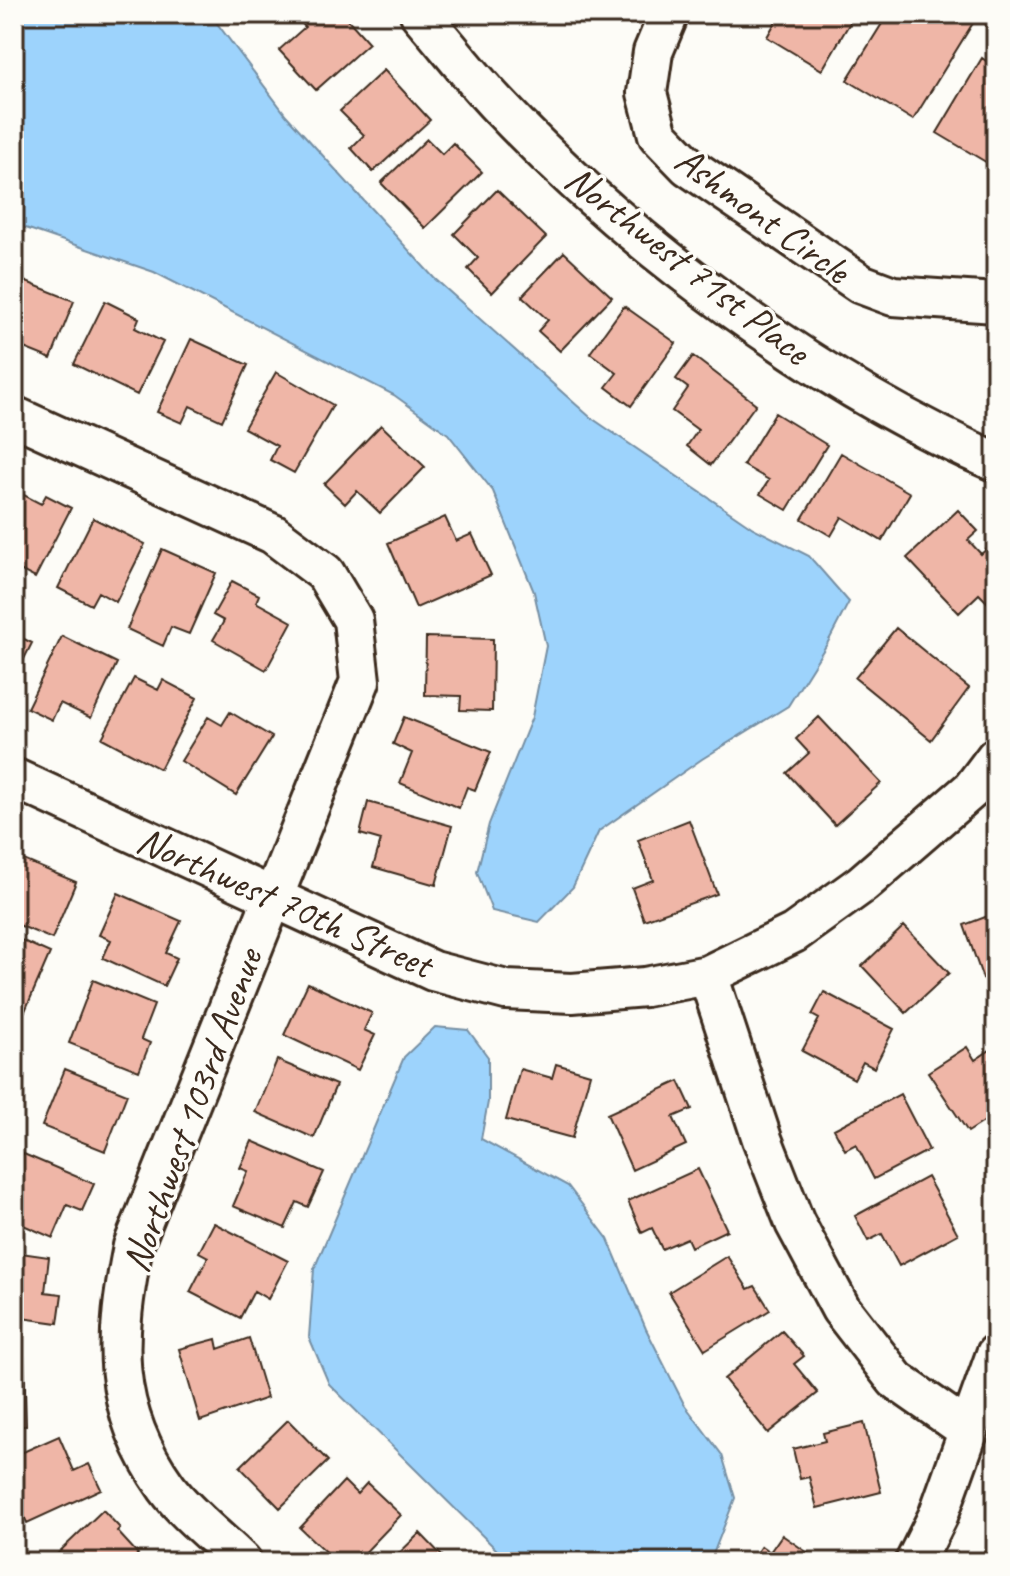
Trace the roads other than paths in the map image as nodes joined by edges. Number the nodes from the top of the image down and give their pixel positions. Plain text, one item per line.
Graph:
1 (420, 14) edge
2 (669, 14) edge
3 (996, 303) edge
4 (14, 416) edge
5 (996, 462) edge
6 (996, 757) edge
7 (14, 778) edge
8 (984, 798) edge
9 (270, 896) junction
10 (708, 975) junction
11 (996, 1354) edge
12 (969, 1431) junction
13 (242, 1562) edge
14 (915, 1562) edge

1 - 5 street, Northwest 71st Place
2 - 3 street, Ashmont Circle
4 - 9 street, Northwest 103rd Avenue
6 - 8 street, Northwest 70th Street
7 - 9 street, Northwest 70th Street
8 - 10 street, Northwest 70th Street
9 - 10 street, Northwest 70th Street
9 - 13 street, Northwest 103rd Avenue
10 - 12 street
11 - 12 street
12 - 14 street

